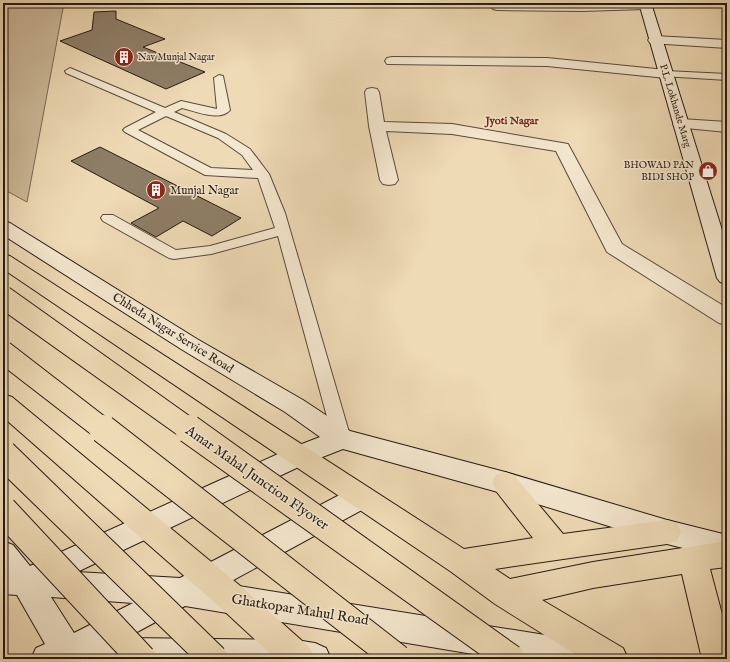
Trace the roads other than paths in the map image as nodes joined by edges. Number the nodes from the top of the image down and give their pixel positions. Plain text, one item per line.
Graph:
1 (645, 4) edge
2 (497, 6) dead end
3 (656, 40) junction
4 (727, 44) edge
5 (392, 61) dead end
6 (70, 72) dead end
7 (666, 74) junction
8 (727, 77) edge
9 (218, 78) dead end
10 (372, 92) dead end
11 (164, 112) junction
12 (681, 124) junction
13 (377, 126) junction
14 (727, 127) edge
15 (263, 174) junction
16 (389, 180) dead end
17 (108, 218) dead end
18 (3, 227) edge
19 (283, 230) junction
20 (724, 259) edge
21 (3, 260) edge
22 (727, 278) edge
23 (3, 297) edge
24 (727, 318) edge
25 (3, 352) edge
26 (3, 403) edge
27 (342, 439) junction
28 (3, 454) edge
29 (298, 456) junction
30 (505, 483) junction
31 (362, 497) junction
32 (3, 510) edge
33 (148, 526) junction
34 (667, 532) junction
35 (557, 547) junction
36 (727, 547) edge
37 (3, 554) edge
38 (727, 554) edge
39 (693, 560) junction
40 (460, 562) junction
41 (209, 578) junction
42 (14, 581) edge
43 (183, 592) junction
44 (506, 594) junction
45 (233, 599) junction
46 (62, 657) edge
47 (303, 658) edge
48 (142, 659) edge
49 (214, 659) edge
50 (398, 659) edge
51 (511, 659) edge
52 (595, 659) edge
53 (612, 659) edge
54 (718, 659) edge

1 - 2 street
1 - 3 street, P.L. Lokhande Marg
3 - 4 street
3 - 7 street, P.L. Lokhande Marg
5 - 7 street
6 - 11 lane
7 - 8 lane
7 - 12 street, P.L. Lokhande Marg
9 - 11 lane
10 - 13 street
11 - 15 lane
11 - 15 lane
12 - 14 street
12 - 20 street, P.L. Lokhande Marg
13 - 16 street
13 - 24 street
15 - 19 lane
17 - 19 lane
18 - 27 street, Chheda Nagar Service Road
19 - 27 lane
20 - 22 street, P.L. Lokhande Marg
21 - 29 highway
23 - 51 highway, Amar Mahal Junction Flyover, bridge
25 - 50 highway, bridge
26 - 33 highway
27 - 29 street
27 - 30 street, Chheda Nagar Service Road
28 - 49 highway, bridge
29 - 31 highway
29 - 33 street
30 - 34 street, Chheda Nagar Service Road
30 - 35 highway
31 - 40 highway
31 - 41 street
32 - 48 highway, bridge
33 - 41 highway
33 - 42 street
34 - 35 highway
34 - 36 street, Chheda Nagar Service Road
35 - 40 highway
37 - 42 street
38 - 39 highway
39 - 44 highway
39 - 54 highway
40 - 44 highway
41 - 43 street
41 - 45 highway
42 - 43 street, Ghatkopar Mahul Road
42 - 46 street
43 - 45 street, Ghatkopar Mahul Road
43 - 46 street
44 - 53 highway
45 - 47 highway
45 - 52 street, Ghatkopar Mahul Road
46 - 47 street

